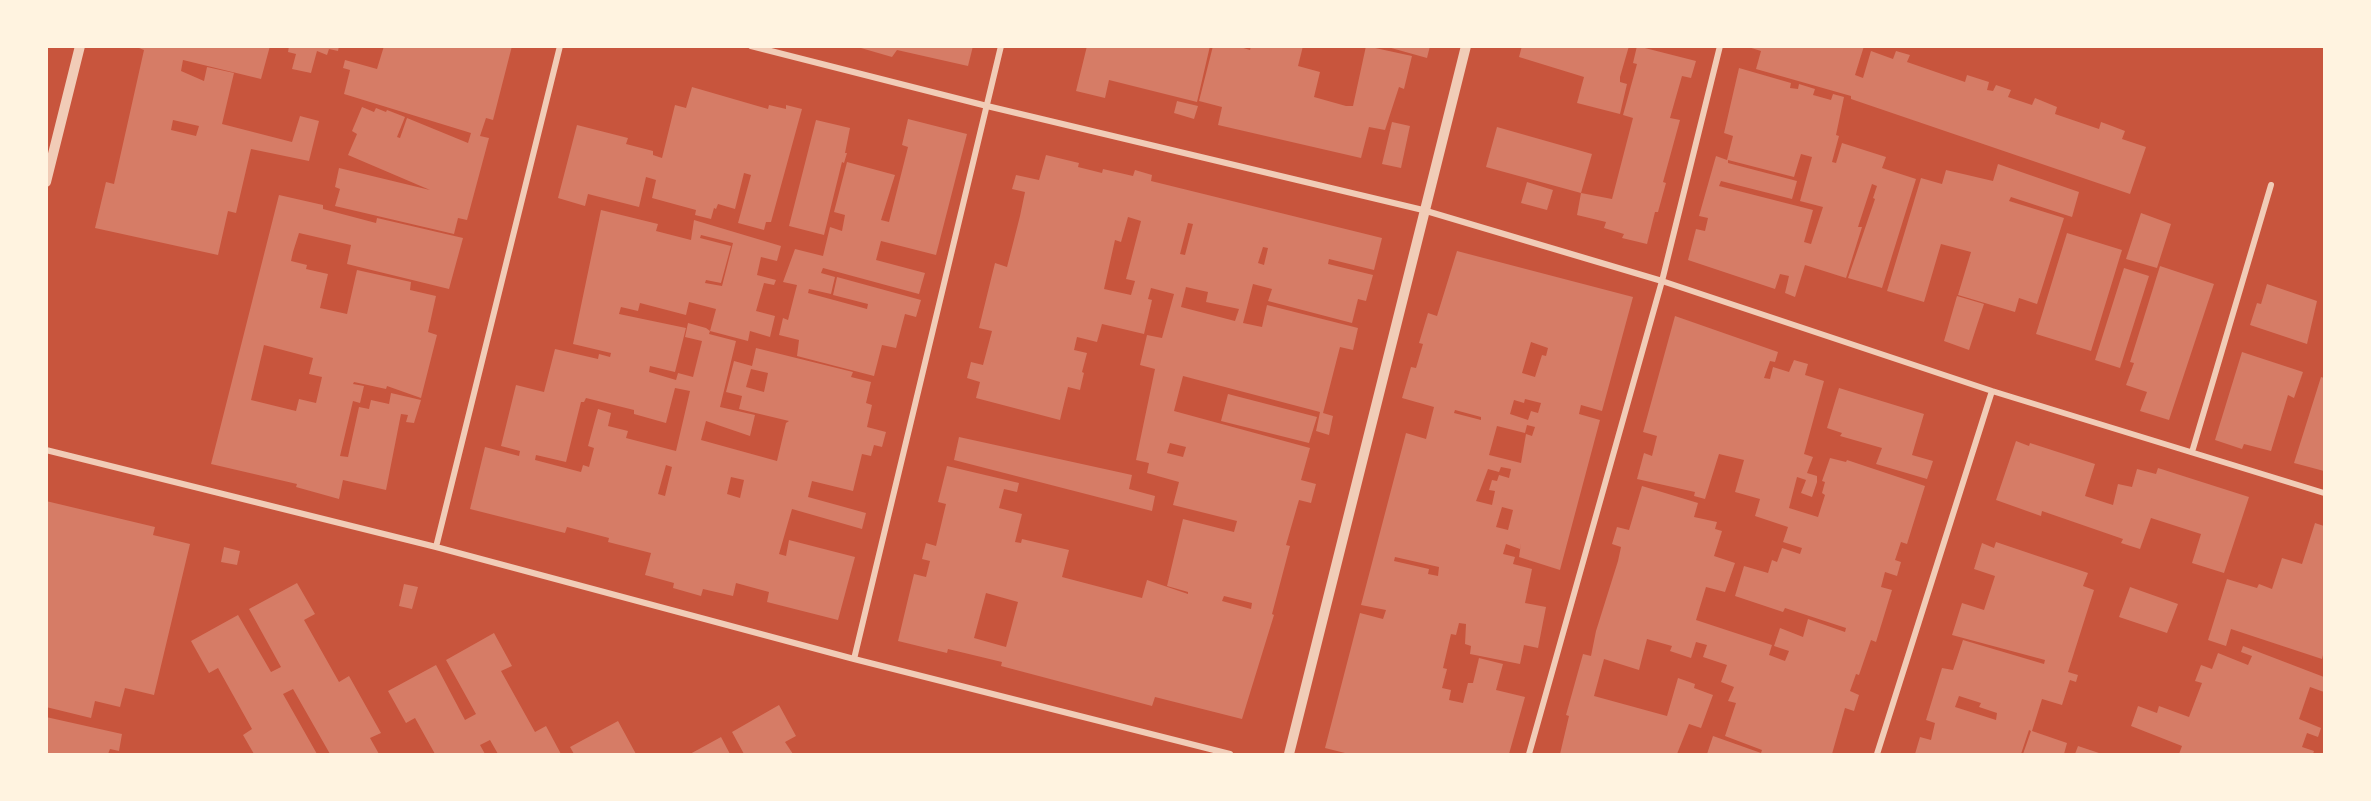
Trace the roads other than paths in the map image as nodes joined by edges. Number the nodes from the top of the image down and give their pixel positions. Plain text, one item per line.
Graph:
1 (80, 46) edge
2 (560, 46) edge
3 (751, 46) edge
4 (1001, 46) edge
5 (1466, 46) edge
6 (1720, 46) edge
7 (987, 106) junction
8 (46, 182) edge
9 (2271, 185) dead end
10 (1424, 210) junction
11 (1662, 281) junction
12 (1992, 391) junction
13 (46, 450) edge
14 (2192, 452) junction
15 (2325, 493) edge
16 (436, 547) junction
17 (854, 659) junction
18 (1230, 754) edge
19 (1289, 754) edge
20 (1529, 754) edge
21 (1877, 754) edge

1 - 8 street
2 - 16 street
3 - 7 street
4 - 7 street
5 - 10 street
6 - 11 street
7 - 10 street
7 - 17 street
9 - 14 street
10 - 11 street
10 - 19 street
11 - 12 street
11 - 20 street
12 - 14 street
12 - 21 street
13 - 16 street
14 - 15 street
16 - 17 street
17 - 18 street

